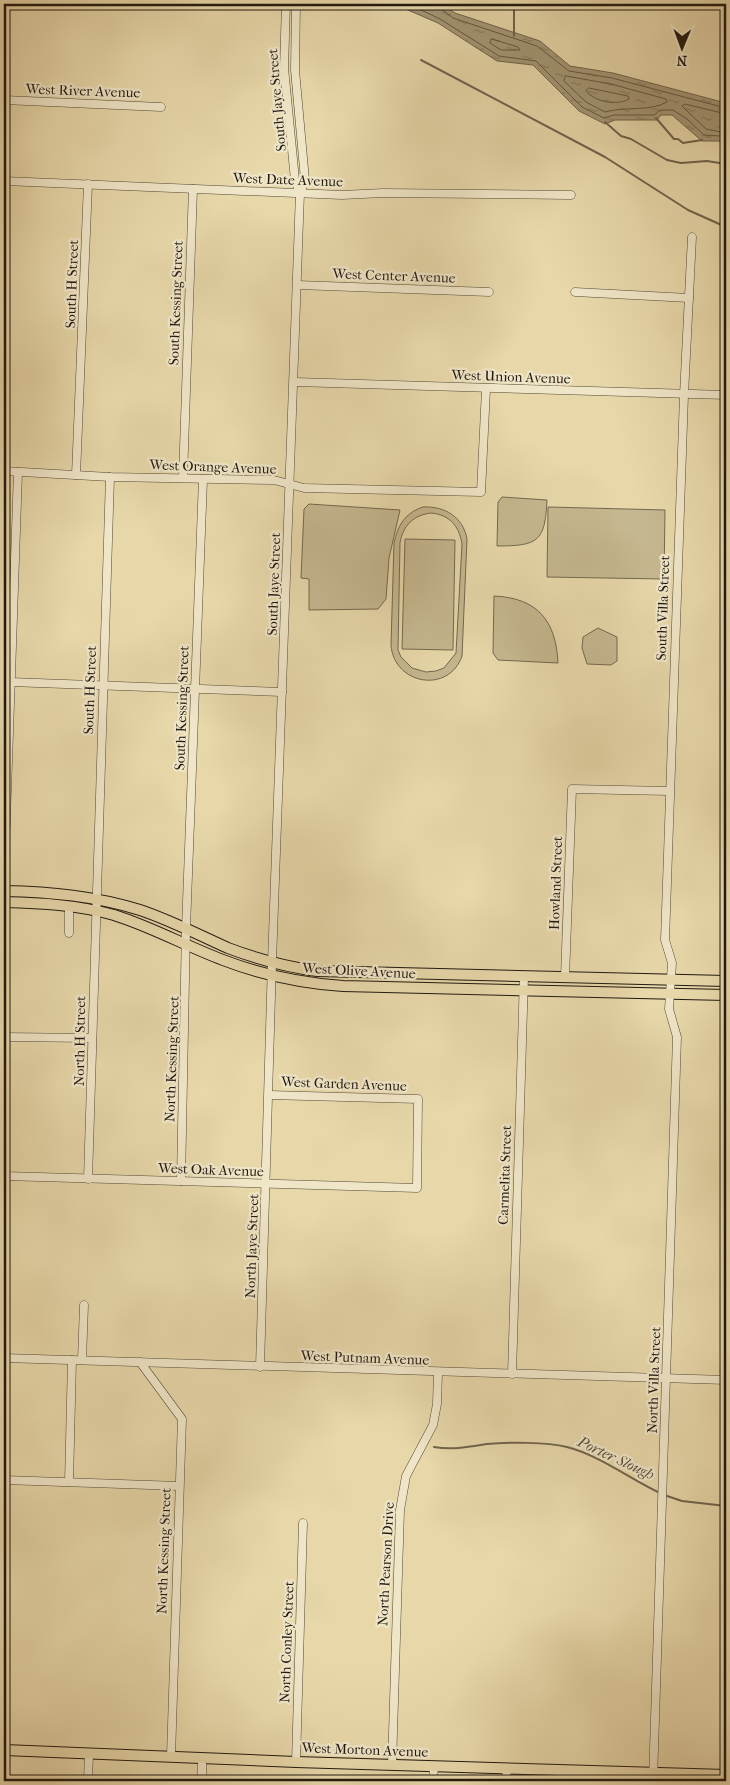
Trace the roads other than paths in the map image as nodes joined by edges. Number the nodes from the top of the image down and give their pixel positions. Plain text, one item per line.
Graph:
1 (286, 5) edge
2 (296, 7) edge
3 (4, 100) edge
4 (161, 106) dead end
5 (4, 181) edge
6 (88, 184) junction
7 (193, 189) junction
8 (300, 193) junction
9 (572, 195) dead end
10 (692, 237) dead end
11 (298, 285) junction
12 (489, 292) dead end
13 (575, 292) dead end
14 (689, 298) junction
15 (295, 382) junction
16 (486, 388) junction
17 (684, 394) junction
18 (726, 395) edge
19 (4, 471) edge
20 (18, 472) junction
21 (76, 475) junction
22 (110, 477) junction
23 (182, 477) junction
24 (203, 479) junction
25 (290, 485) junction
26 (4, 612) edge
27 (13, 612) junction
28 (10, 682) junction
29 (102, 686) junction
30 (195, 688) junction
31 (282, 692) junction
32 (669, 791) junction
33 (4, 877) edge
34 (4, 891) edge
35 (4, 902) edge
36 (96, 905) junction
37 (69, 906) junction
38 (68, 933) dead end
39 (187, 937) junction
40 (272, 962) junction
41 (407, 974) junction
42 (272, 976) junction
43 (524, 976) junction
44 (565, 977) junction
45 (671, 980) junction
46 (726, 981) edge
47 (338, 986) junction
48 (524, 990) junction
49 (670, 993) junction
50 (726, 995) edge
51 (4, 1036) edge
52 (92, 1038) junction
53 (269, 1095) junction
54 (4, 1176) edge
55 (88, 1179) junction
56 (181, 1181) junction
57 (267, 1184) junction
58 (417, 1188) joint
59 (84, 1305) dead end
60 (4, 1358) edge
61 (72, 1360) junction
62 (82, 1360) junction
63 (144, 1362) junction
64 (260, 1367) junction
65 (438, 1373) junction
66 (512, 1374) junction
67 (666, 1379) junction
68 (726, 1380) edge
69 (4, 1480) edge
70 (69, 1482) junction
71 (179, 1486) junction
72 (303, 1523) dead end
73 (4, 1750) edge
74 (89, 1753) junction
75 (171, 1756) junction
76 (202, 1758) junction
77 (296, 1762) junction
78 (392, 1765) junction
79 (434, 1766) junction
80 (507, 1768) junction
81 (726, 1775) edge
82 (653, 1777) edge
83 (88, 1781) edge
84 (202, 1781) edge
85 (433, 1781) edge
86 (506, 1781) edge

1 - 8 street, South Jaye Street
2 - 8 street, South Jaye Street
3 - 4 street, West River Avenue
5 - 6 street, West Date Avenue
6 - 7 street, West Date Avenue
6 - 21 street, South H Street
7 - 8 street, West Date Avenue
7 - 23 street, South Kessing Street
8 - 9 street, West Date Avenue
8 - 11 street, South Jaye Street
10 - 14 street, South Villa Street
11 - 12 street, West Center Avenue
11 - 15 street, South Jaye Street
13 - 14 street
14 - 17 street, South Villa Street
15 - 16 street, West Union Avenue
15 - 25 street, South Jaye Street
16 - 17 street, West Union Avenue
16 - 25 street, West Orange Avenue
17 - 18 street, West Union Avenue
17 - 32 street, South Villa Street
19 - 20 street, West Orange Avenue
20 - 21 street, West Orange Avenue
20 - 27 street
21 - 22 street, West Orange Avenue
22 - 23 street, West Orange Avenue
22 - 29 street, South H Street
23 - 24 street, West Orange Avenue
24 - 25 street, West Orange Avenue
24 - 30 street, South Kessing Street
25 - 31 street, South Jaye Street
26 - 27 street
27 - 28 street
28 - 29 street
28 - 33 street
29 - 30 street
29 - 36 street, South H Street
30 - 31 street
30 - 39 street, South Kessing Street
31 - 40 street, South Jaye Street
32 - 44 street, Howland Street
32 - 45 street, South Villa Street
34 - 36 main road, West Olive Avenue
35 - 37 main road, West Olive Avenue
36 - 37 main road, West Olive Avenue
36 - 39 main road, West Olive Avenue
36 - 39 main road, West Olive Avenue
36 - 52 street, North H Street
37 - 38 street
39 - 40 main road, West Olive Avenue
39 - 42 main road, West Olive Avenue
39 - 56 street, North Kessing Street
40 - 41 main road, West Olive Avenue
40 - 42 street, South Jaye Street
41 - 43 main road, West Olive Avenue
41 - 47 main road
42 - 47 main road, West Olive Avenue
42 - 53 street, North Jaye Street
43 - 44 main road, West Olive Avenue
43 - 48 street, Carmelita Street
44 - 45 main road, West Olive Avenue
45 - 46 main road, West Olive Avenue
45 - 49 street, North Villa Street
47 - 48 main road, West Olive Avenue
48 - 49 main road, West Olive Avenue
48 - 66 street, Carmelita Street
49 - 50 main road, West Olive Avenue
49 - 67 street, North Villa Street
51 - 52 street
52 - 55 street, North H Street
53 - 57 street, North Jaye Street
53 - 58 street, West Garden Avenue
54 - 55 street, West Oak Avenue
55 - 56 street, West Oak Avenue
56 - 57 street, West Oak Avenue
57 - 58 street, West Oak Avenue
57 - 64 street, North Jaye Street
59 - 62 street
60 - 61 street, West Putnam Avenue
61 - 62 street, West Putnam Avenue
61 - 70 street
62 - 63 street, West Putnam Avenue
63 - 64 street, West Putnam Avenue
63 - 71 street, North Kessing Street
64 - 65 street, West Putnam Avenue
65 - 66 street, West Putnam Avenue
65 - 78 street, North Pearson Drive
66 - 67 street, West Putnam Avenue
67 - 68 street, West Putnam Avenue
67 - 82 street, North Villa Street
69 - 70 street
70 - 71 street
71 - 75 street, North Kessing Street
72 - 77 street, North Conley Street
73 - 74 main road, West Morton Avenue
74 - 75 main road, West Morton Avenue
74 - 83 street
75 - 76 main road, West Morton Avenue
76 - 77 main road, West Morton Avenue
76 - 84 street
77 - 78 main road, West Morton Avenue
78 - 79 main road, West Morton Avenue
79 - 80 main road, West Morton Avenue
79 - 85 street
80 - 82 main road, West Morton Avenue
80 - 86 street
81 - 82 main road, West Morton Avenue

